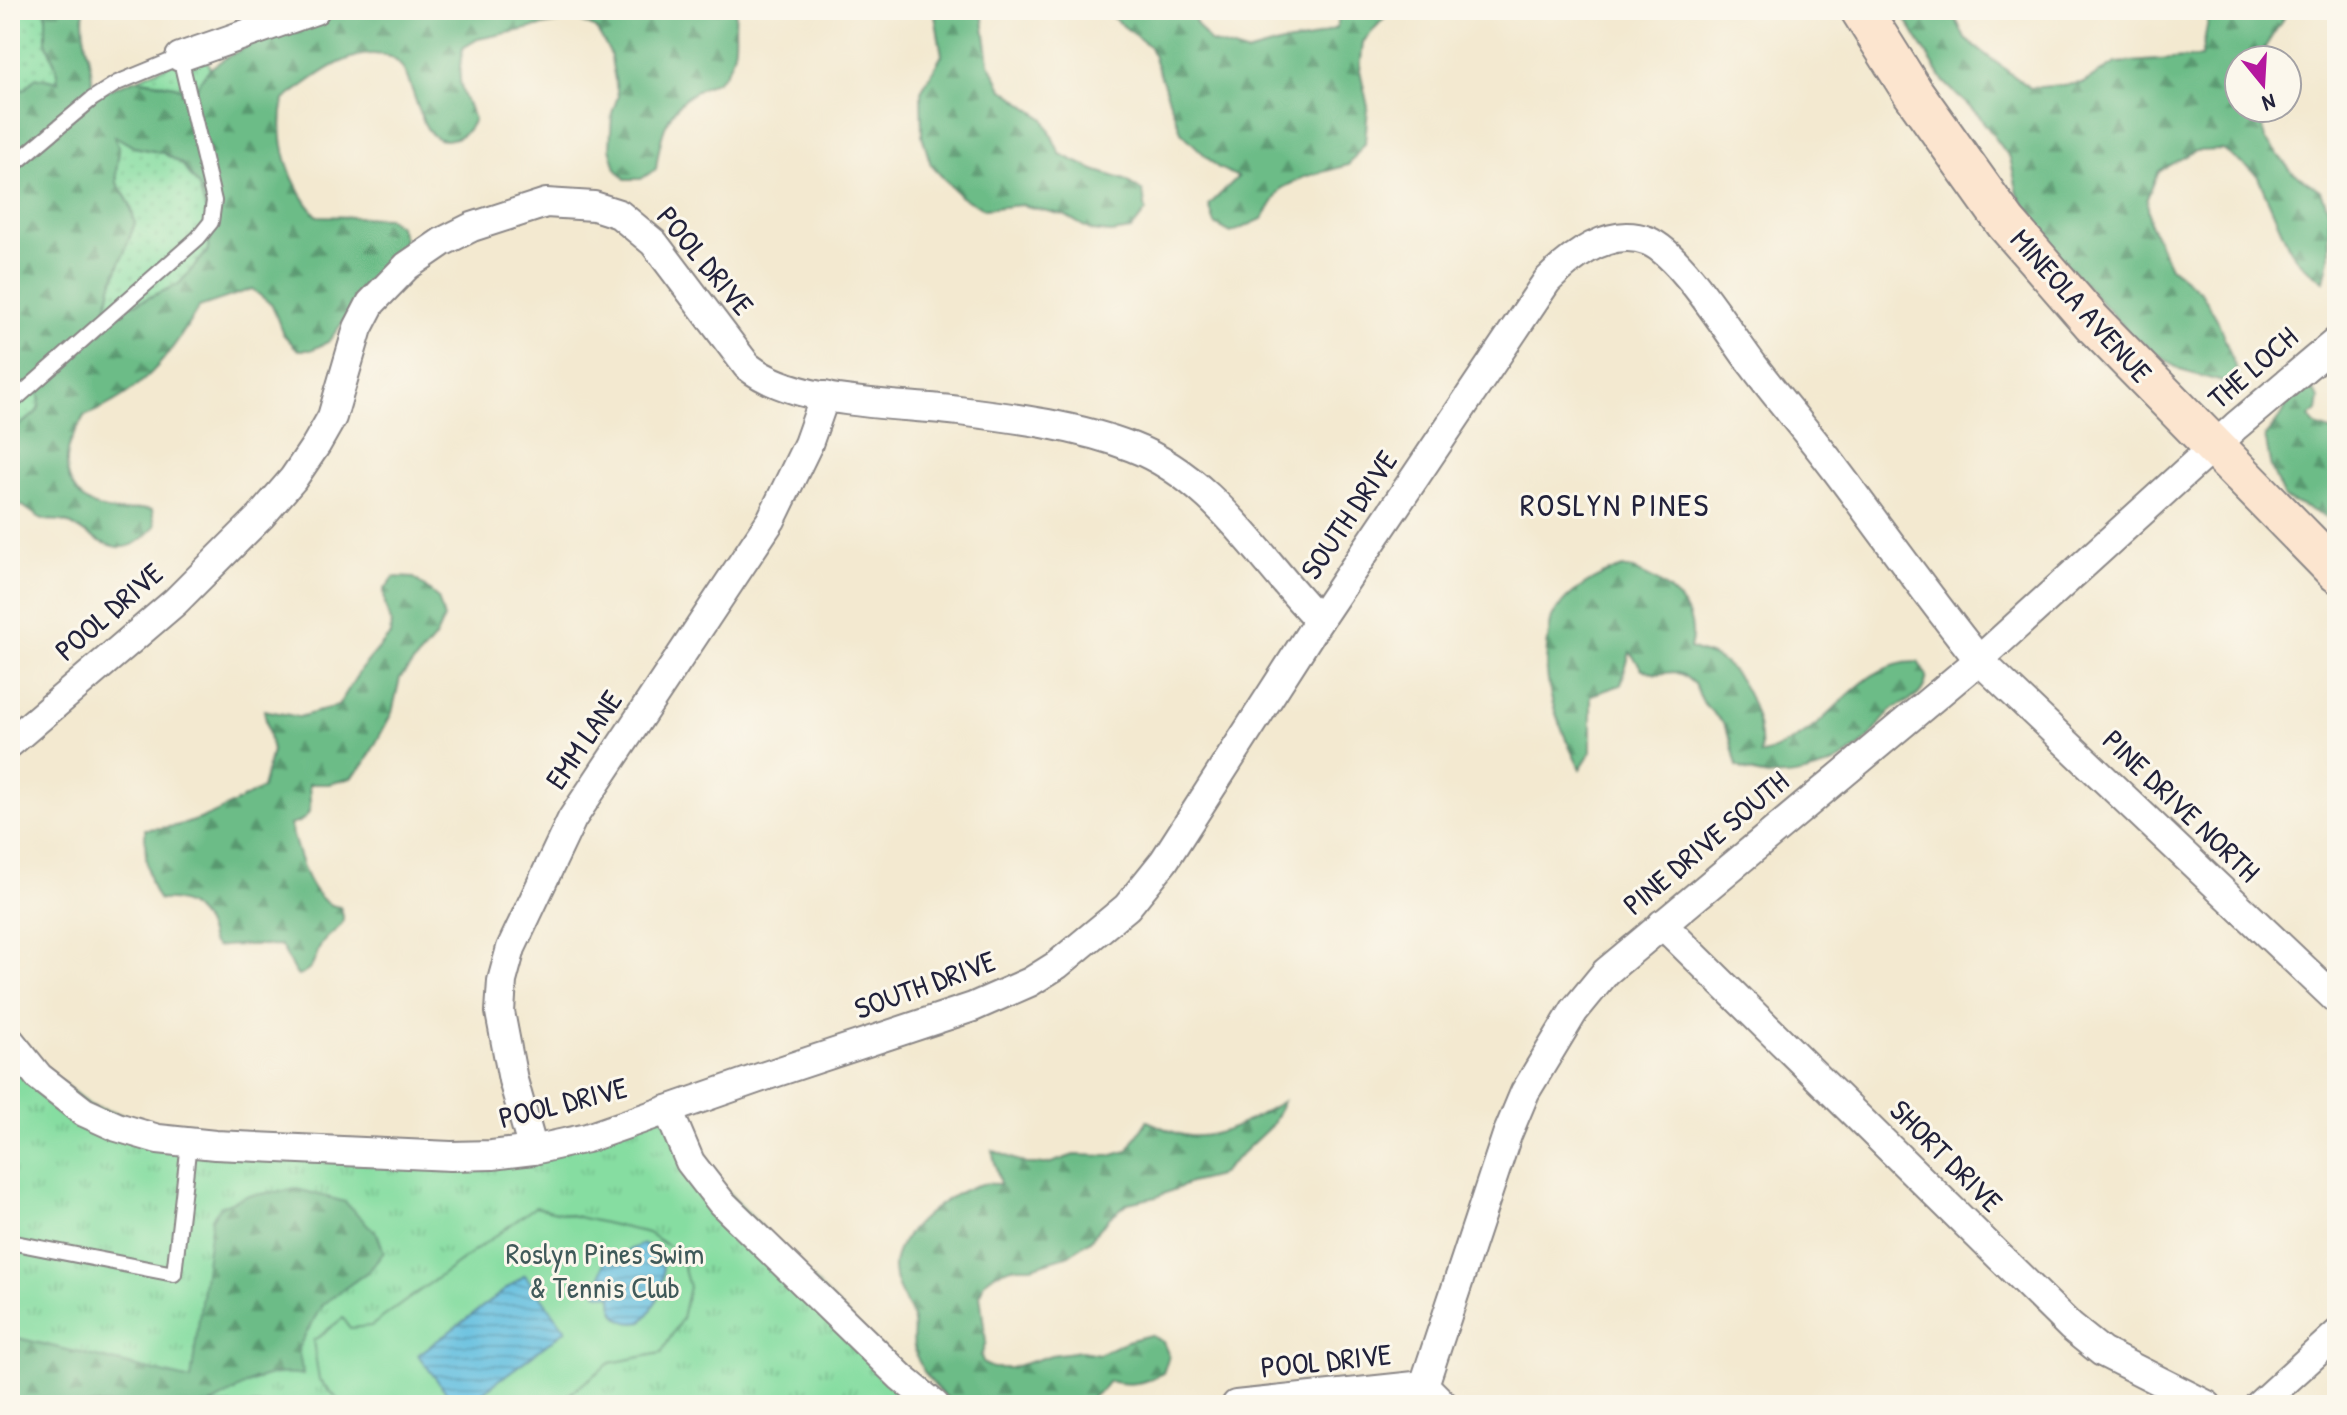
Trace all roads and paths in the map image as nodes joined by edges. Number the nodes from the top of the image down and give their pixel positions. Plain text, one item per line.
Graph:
1 (315, 10) edge
2 (1861, 10) edge
3 (254, 19) edge
4 (180, 57) junction
5 (10, 168) edge
6 (2337, 341) edge
7 (825, 396) junction
8 (10, 404) edge
9 (2213, 448) junction
10 (2337, 572) edge
11 (1319, 620) junction
12 (1979, 660) junction
13 (10, 743) edge
14 (1662, 924) junction
15 (2337, 1000) edge
16 (10, 1041) edge
17 (668, 1110) junction
18 (189, 1143) junction
19 (533, 1150) junction
20 (10, 1242) edge
21 (2337, 1334) edge
22 (1424, 1385) junction
23 (935, 1405) edge
24 (1236, 1405) edge
25 (1444, 1405) edge
26 (2207, 1405) edge
27 (2259, 1405) edge

1 - 3 street
2 - 9 main road, MINEOLA AVENUE
3 - 4 street
4 - 5 lane
4 - 8 lane
6 - 9 street, THE LOCH
7 - 11 street, POOL DRIVE
7 - 13 street, POOL DRIVE
7 - 19 street, EMM LANE
9 - 10 main road, MINEOLA AVENUE
9 - 12 street, PINE DRIVE SOUTH
11 - 12 street, SOUTH DRIVE
11 - 17 street, SOUTH DRIVE
12 - 14 street, PINE DRIVE SOUTH
12 - 15 street, PINE DRIVE NORTH
14 - 22 street, PINE DRIVE SOUTH
14 - 26 street, SHORT DRIVE
16 - 18 street, POOL DRIVE
17 - 19 street, POOL DRIVE
17 - 23 street, POOL DRIVE
18 - 19 street, POOL DRIVE
18 - 20 lane
21 - 27 street
22 - 24 street, POOL DRIVE
22 - 25 street

